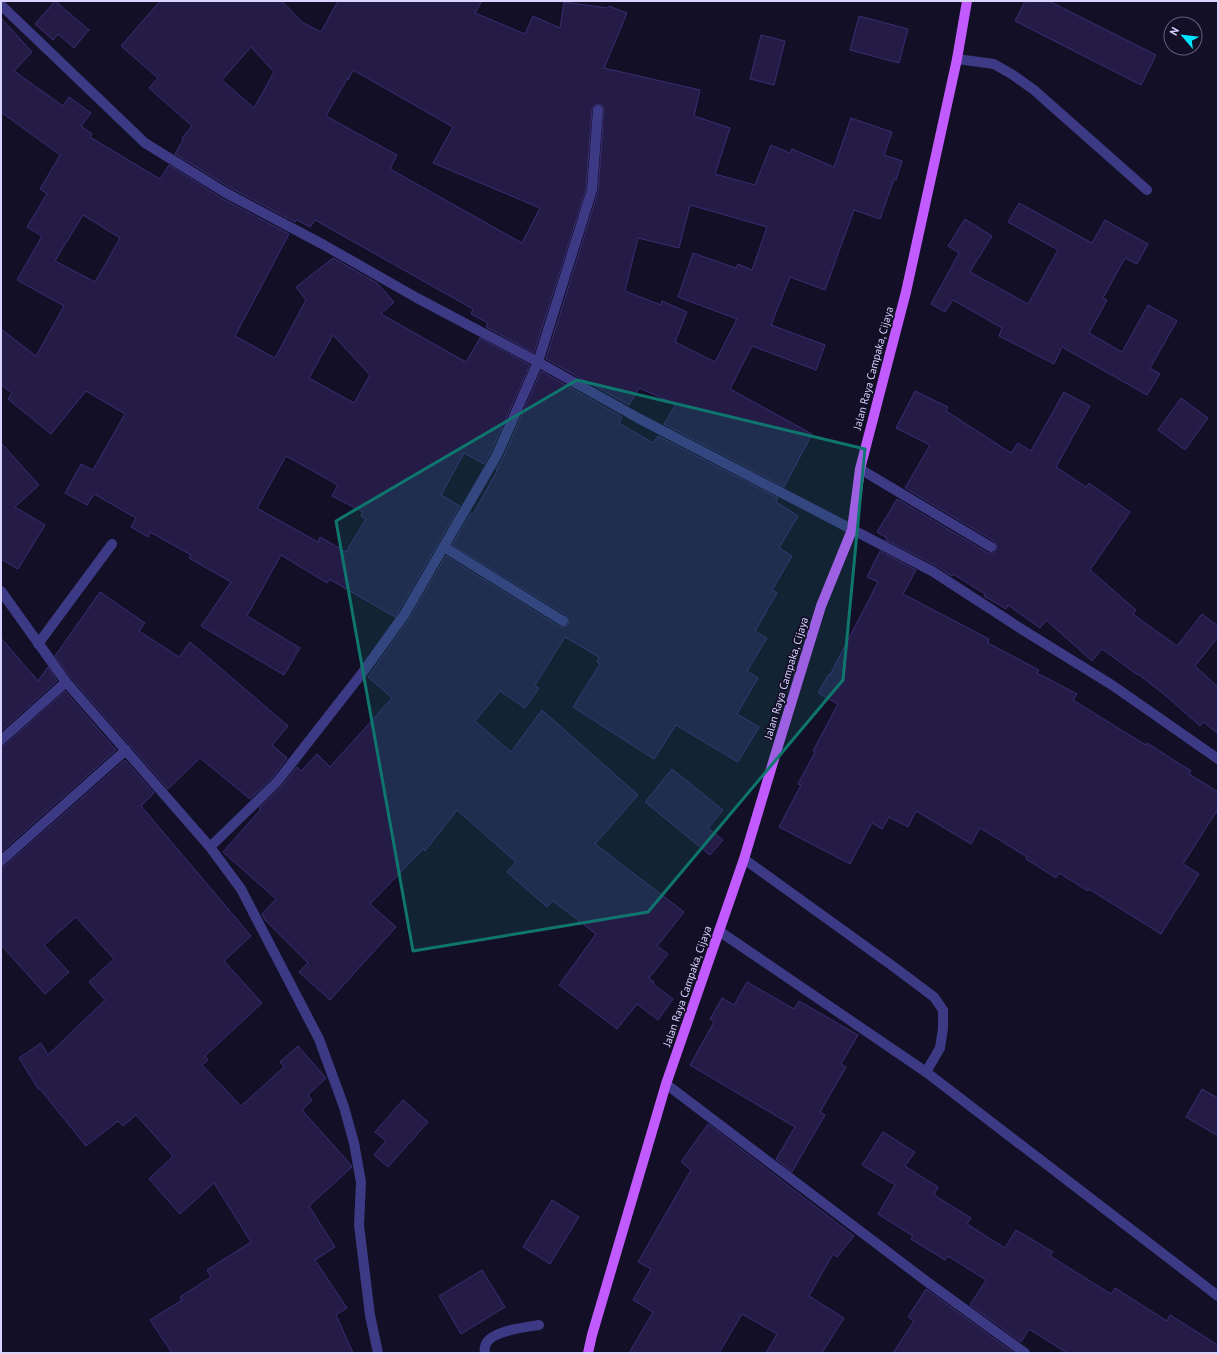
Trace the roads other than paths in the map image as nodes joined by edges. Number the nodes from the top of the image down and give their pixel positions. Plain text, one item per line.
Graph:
1 (967, 1) edge
2 (1, 5) edge
3 (956, 59) junction
4 (598, 110) dead end
5 (1147, 190) dead end
6 (538, 362) junction
7 (860, 469) junction
8 (852, 530) junction
9 (112, 544) dead end
10 (444, 547) junction
11 (991, 547) dead end
12 (1, 591) edge
13 (564, 621) dead end
14 (38, 644) junction
15 (66, 682) junction
16 (1, 740) edge
17 (126, 750) junction
18 (1218, 759) edge
19 (210, 847) junction
20 (744, 859) junction
21 (1, 861) edge
22 (719, 931) junction
23 (926, 1072) junction
24 (666, 1084) junction
25 (1218, 1296) edge
26 (539, 1325) dead end
27 (378, 1353) edge
28 (485, 1353) edge
29 (588, 1353) edge
30 (1025, 1353) edge

1 - 3 main road, Jalan Raya Campaka, Cijaya
2 - 6 street
3 - 5 street
3 - 7 main road, Jalan Raya Campaka, Cijaya
4 - 6 street
6 - 8 street
6 - 10 street
7 - 8 main road, Jalan Raya Campaka, Cijaya
7 - 11 street
8 - 18 street
8 - 20 main road, Jalan Raya Campaka, Cijaya
9 - 14 street
10 - 13 street
10 - 19 street
12 - 14 street
14 - 15 street
15 - 16 street
15 - 17 street
17 - 19 street
17 - 21 street
19 - 27 street
20 - 22 main road, Jalan Raya Campaka, Cijaya
20 - 23 street
22 - 23 street
22 - 24 main road, Jalan Raya Campaka, Cijaya
23 - 25 street
24 - 29 main road, Jalan Raya Campaka, Cijaya
24 - 30 street
26 - 28 street

